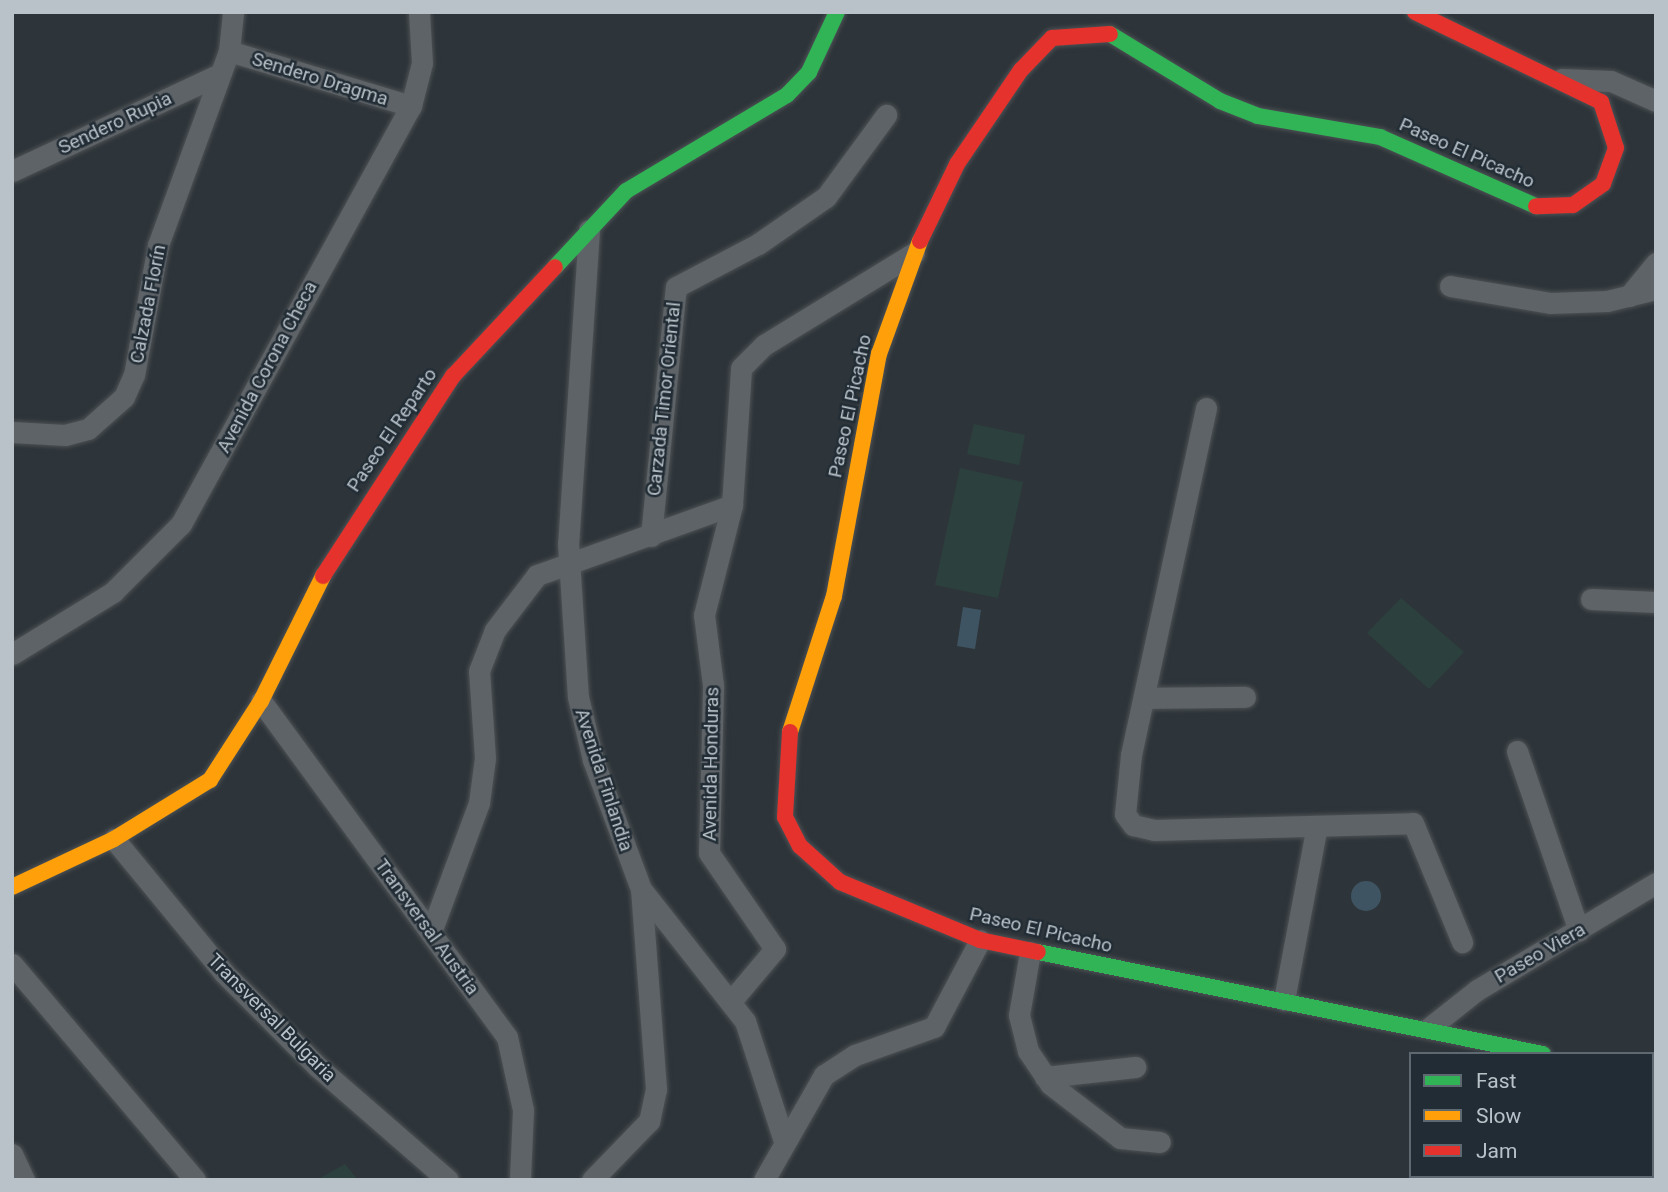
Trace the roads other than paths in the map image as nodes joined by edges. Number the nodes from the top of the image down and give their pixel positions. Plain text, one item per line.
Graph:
1 (233, 12) edge
2 (419, 12) edge
3 (838, 12) edge
4 (1415, 12) edge
5 (229, 51) junction
6 (218, 75) junction
7 (1561, 79) junction
8 (1656, 101) edge
9 (411, 106) junction
10 (886, 115) dead end
11 (12, 171) edge
12 (589, 230) junction
13 (914, 253) junction
14 (1656, 262) edge
15 (1450, 286) dead end
16 (1656, 289) edge
17 (1629, 296) junction
18 (1206, 408) dead end
19 (12, 432) edge
20 (732, 505) junction
21 (651, 536) junction
22 (574, 561) junction
23 (1591, 599) dead end
24 (1656, 602) edge
25 (12, 654) edge
26 (1245, 697) dead end
27 (1145, 698) junction
28 (261, 701) junction
29 (1517, 751) dead end
30 (1317, 826) junction
31 (114, 839) junction
32 (1656, 883) edge
33 (12, 887) edge
34 (641, 889) junction
35 (1579, 931) junction
36 (431, 932) junction
37 (980, 940) junction
38 (1462, 942) dead end
39 (1030, 952) junction
40 (12, 964) edge
41 (732, 1000) junction
42 (1284, 1000) junction
43 (1429, 1028) junction
44 (1534, 1052) edge
45 (1135, 1067) dead end
46 (1045, 1077) junction
47 (783, 1138) junction
48 (1160, 1142) dead end
49 (12, 1154) edge
50 (24, 1180) edge
51 (195, 1180) edge
52 (448, 1180) edge
53 (520, 1180) edge
54 (592, 1180) edge
55 (764, 1180) edge

1 - 5 street, Calzada Florín
2 - 9 street, Avenida Corona Checa
3 - 12 street, Paseo El Reparto
4 - 7 street, Paseo El Picacho
5 - 6 street, Calzada Florín
5 - 9 street, Sendero Dragma
6 - 11 street, Sendero Rupia
6 - 19 street, Calzada Florín
7 - 8 street
7 - 13 street, Paseo El Picacho
9 - 25 street, Avenida Corona Checa
10 - 21 street, Carzada Timor Oriental
12 - 22 street, Avenida Finlandia
12 - 28 street, Paseo El Reparto
13 - 20 street, Avenida Honduras
13 - 37 street, Paseo El Picacho
14 - 17 street
15 - 17 street
16 - 17 street
18 - 27 street
20 - 21 street
20 - 41 street, Avenida Honduras
21 - 22 street
22 - 34 street, Avenida Finlandia
22 - 36 street
23 - 24 street
26 - 27 street
27 - 30 street
28 - 31 street, Paseo El Reparto
28 - 36 street, Transversal Austria
29 - 35 street
30 - 38 street
30 - 42 street
31 - 33 street, Paseo El Reparto
31 - 52 street, Transversal Bulgaria
32 - 35 street, Paseo Viera
34 - 41 street
34 - 54 street, Avenida Finlandia
35 - 43 street, Paseo Viera
36 - 53 street, Transversal Austria
37 - 39 street, Paseo El Picacho
37 - 47 street
39 - 42 street, Paseo El Picacho
39 - 46 street
40 - 51 street
41 - 47 street
42 - 43 street, Paseo El Picacho
43 - 44 street, Paseo El Picacho
45 - 46 street
46 - 48 street
47 - 55 street
49 - 50 street

